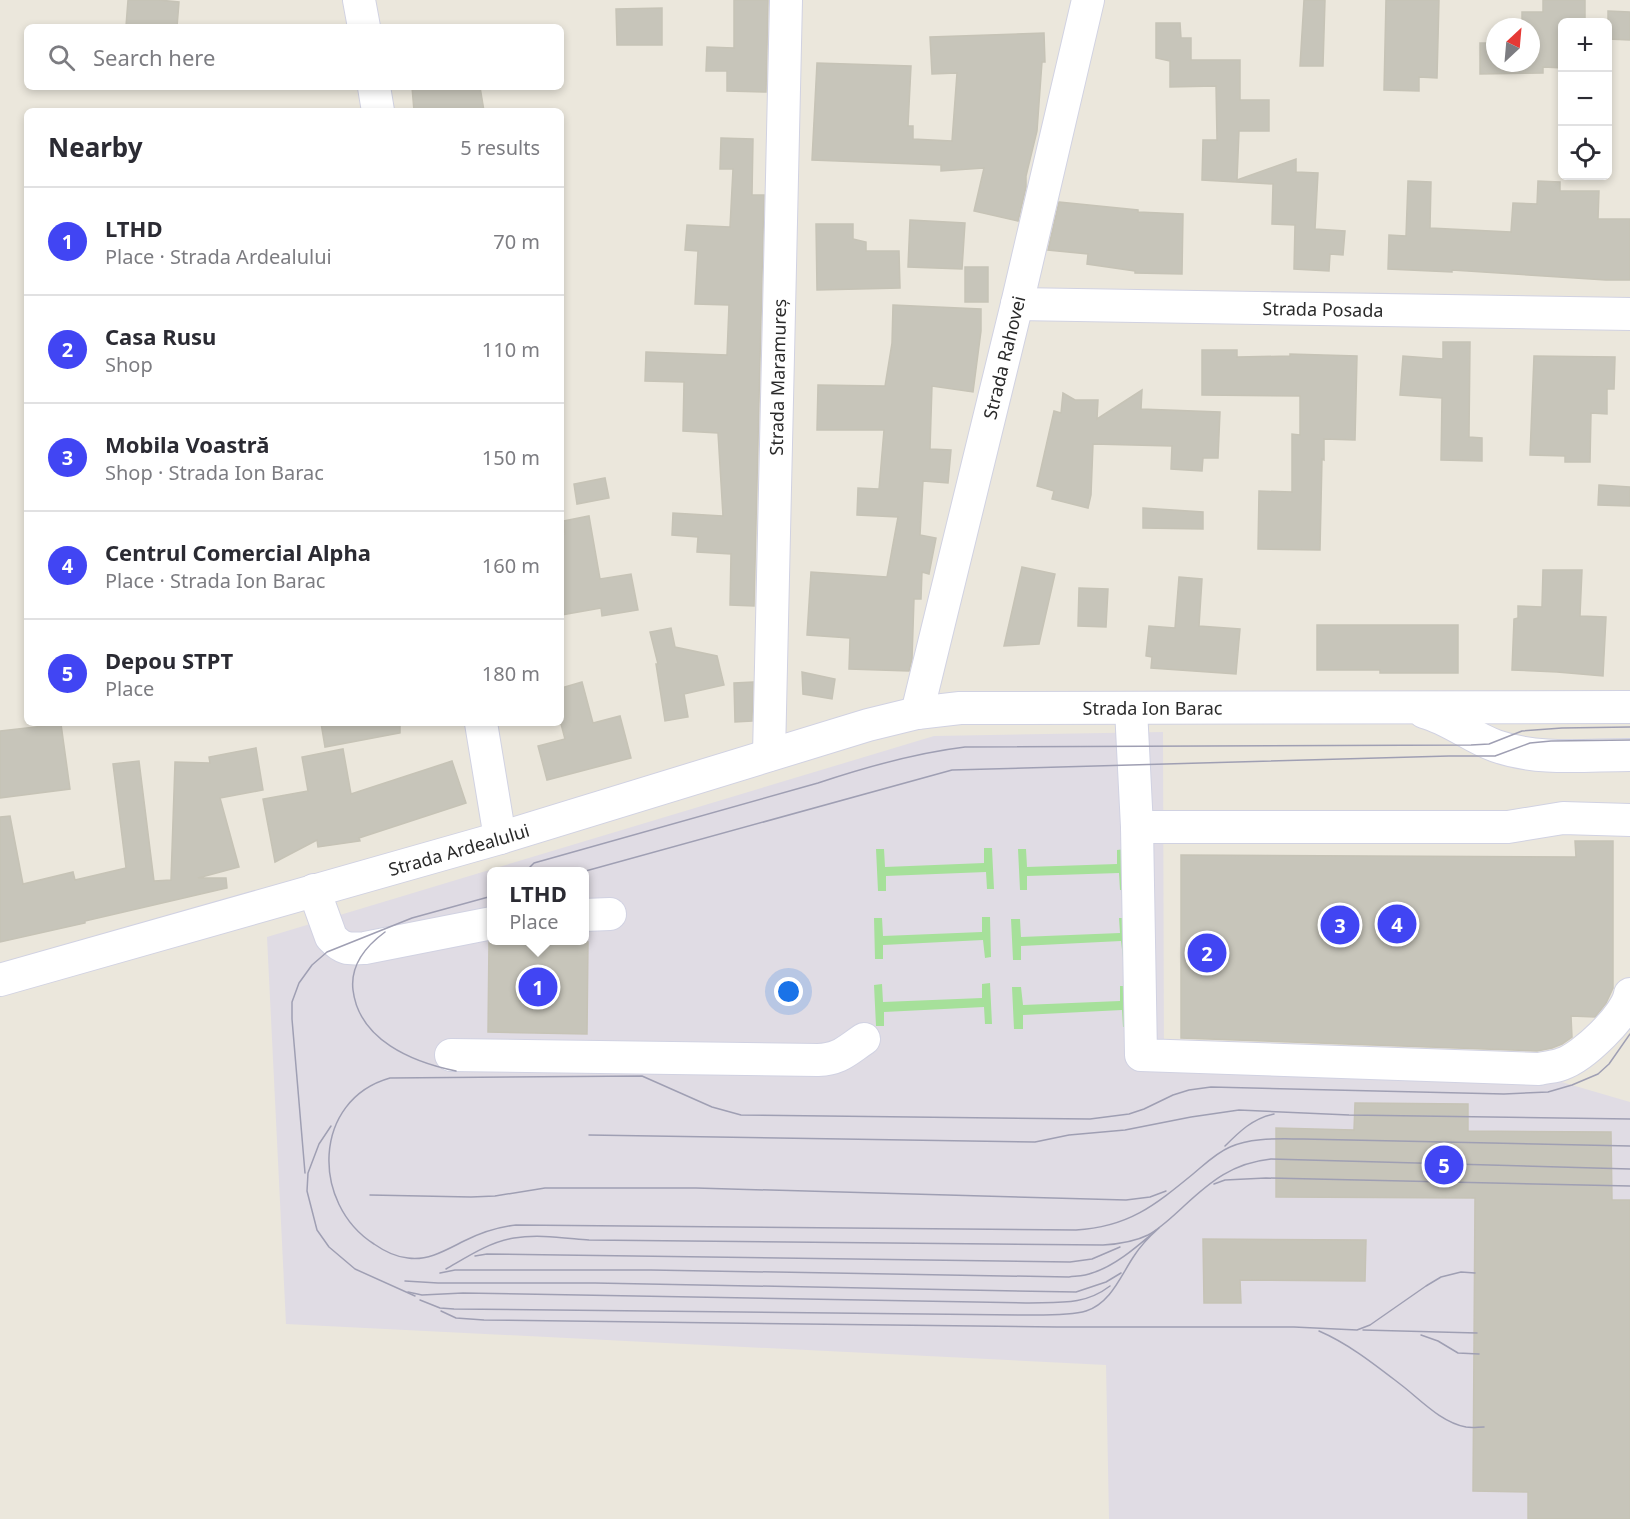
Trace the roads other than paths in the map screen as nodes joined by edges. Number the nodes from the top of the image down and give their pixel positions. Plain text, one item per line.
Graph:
1 (359, 0) edge
2 (786, 0) edge
3 (1088, 0) edge
4 (363, 24) edge
5 (374, 90) edge
6 (378, 108) edge
7 (1017, 304) junction
8 (1630, 314) edge
9 (1630, 707) edge
10 (1388, 708) junction
11 (1131, 709) junction
12 (916, 713) junction
13 (481, 726) edge
14 (769, 755) junction
15 (1630, 755) edge
16 (1630, 820) edge
17 (1137, 827) junction
18 (500, 838) junction
19 (314, 890) junction
20 (487, 924) edge
21 (0, 980) edge
22 (1630, 994) edge
23 (864, 1039) dead end
24 (451, 1055) dead end

1 - 4 street
2 - 14 street, Strada Maramureș
3 - 7 street, Strada Rahovei
5 - 6 street
7 - 8 street, Strada Posada
7 - 12 street, Strada Rahovei
9 - 10 street, Strada Ion Barac
10 - 11 street, Strada Ion Barac
10 - 15 street, Strada Ion Barac
11 - 12 street, Strada Ion Barac
11 - 17 street
12 - 14 street, Strada Ardealului
13 - 18 street
14 - 18 street, Strada Ardealului
16 - 17 street
17 - 22 street
18 - 19 street, Strada Ardealului
19 - 20 street
19 - 21 street, Strada Ardealului
23 - 24 street

